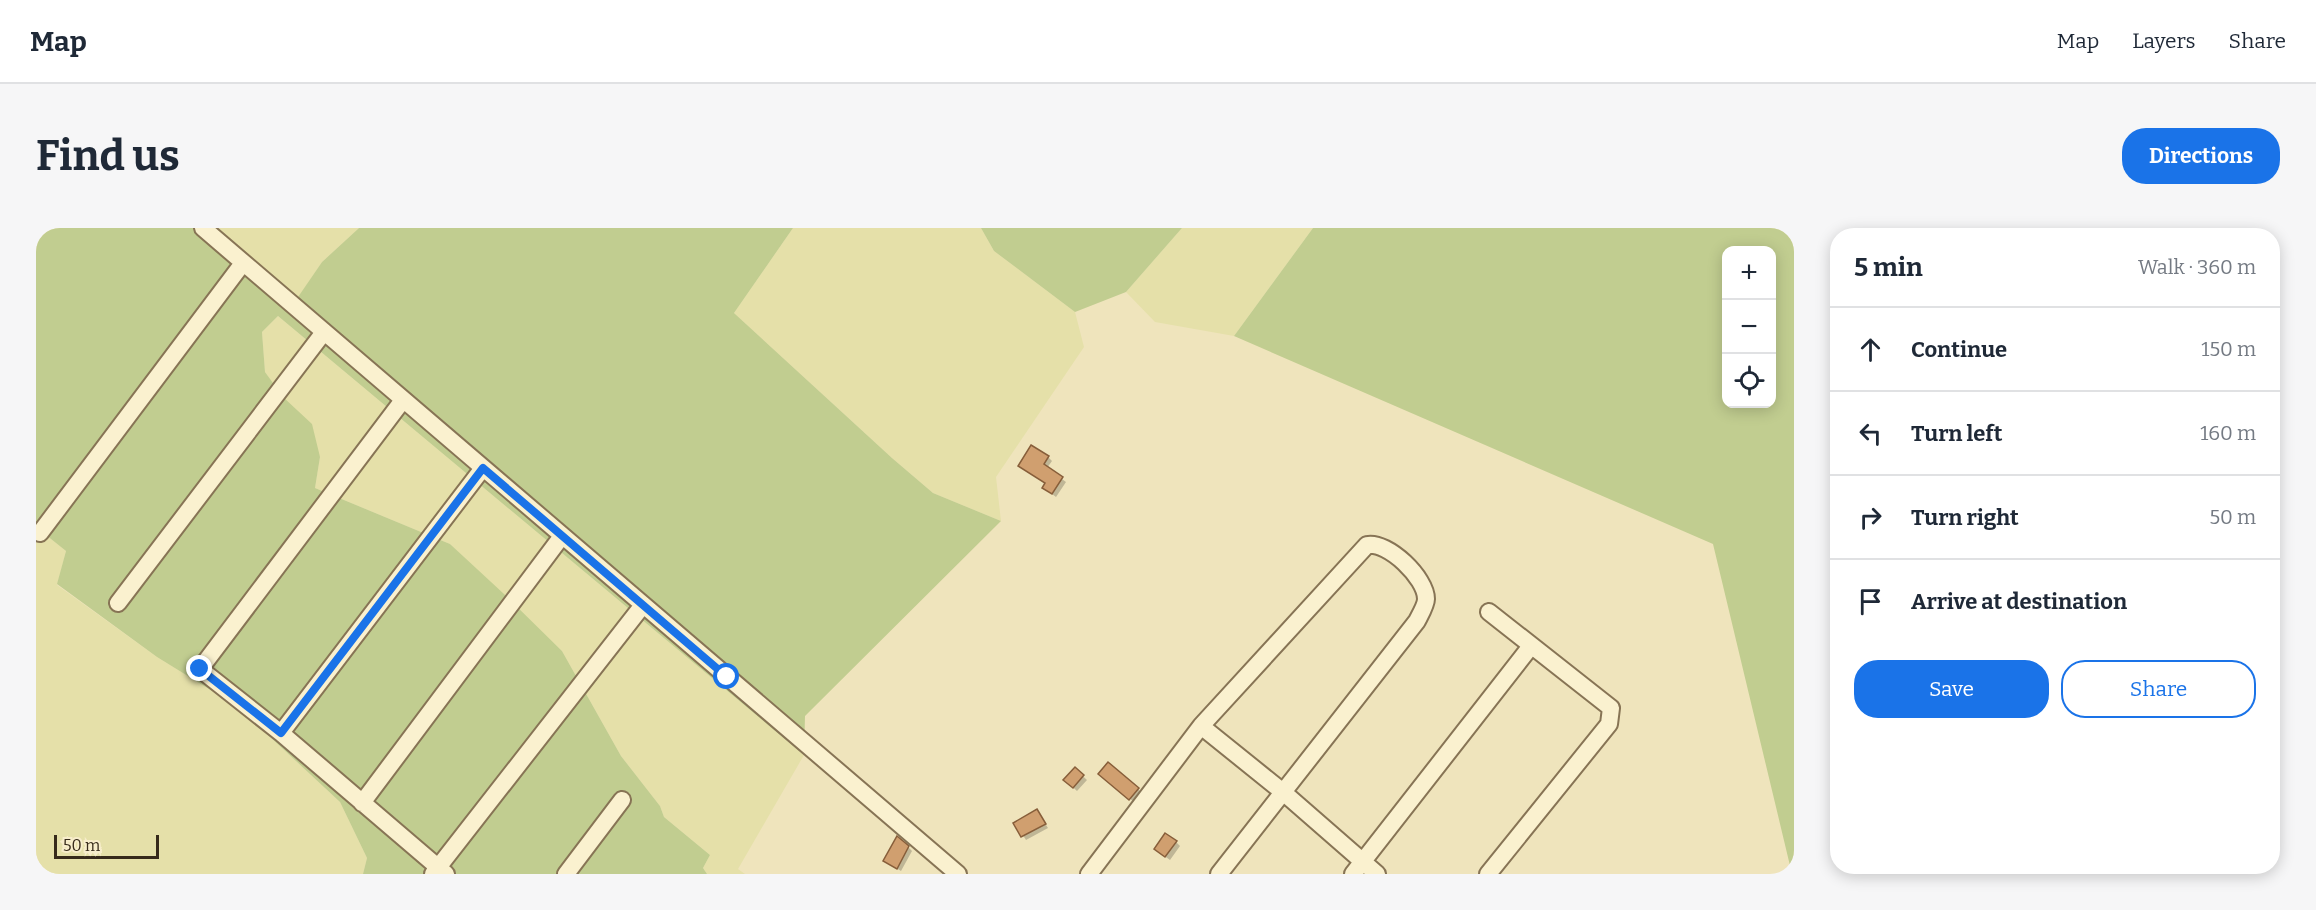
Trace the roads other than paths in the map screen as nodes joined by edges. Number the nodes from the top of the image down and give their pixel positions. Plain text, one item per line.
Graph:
1 (203, 228) edge
2 (243, 263) junction
3 (324, 332) junction
4 (403, 400) junction
5 (483, 468) junction
6 (40, 533) dead end
7 (562, 536) junction
8 (118, 603) dead end
9 (643, 604) junction
10 (1489, 612) dead end
11 (1531, 646) junction
12 (1201, 726) junction
13 (281, 733) junction
14 (1283, 792) junction
15 (622, 800) dead end
16 (362, 803) junction
17 (1358, 868) edge
18 (439, 872) edge
19 (566, 874) edge
20 (957, 874) edge
21 (1089, 874) edge
22 (1219, 874) edge
23 (1377, 874) edge
24 (1488, 874) edge

1 - 2 street
2 - 3 street
2 - 6 street
3 - 4 street
3 - 8 street
4 - 5 street
4 - 13 street
5 - 7 street
5 - 13 street
7 - 9 street
7 - 16 street
9 - 18 street
9 - 20 street
10 - 11 street
11 - 17 street
11 - 24 street
12 - 14 street
12 - 14 street
12 - 21 street
13 - 16 street
14 - 17 street
14 - 22 street
15 - 19 street
16 - 18 street
17 - 23 street

